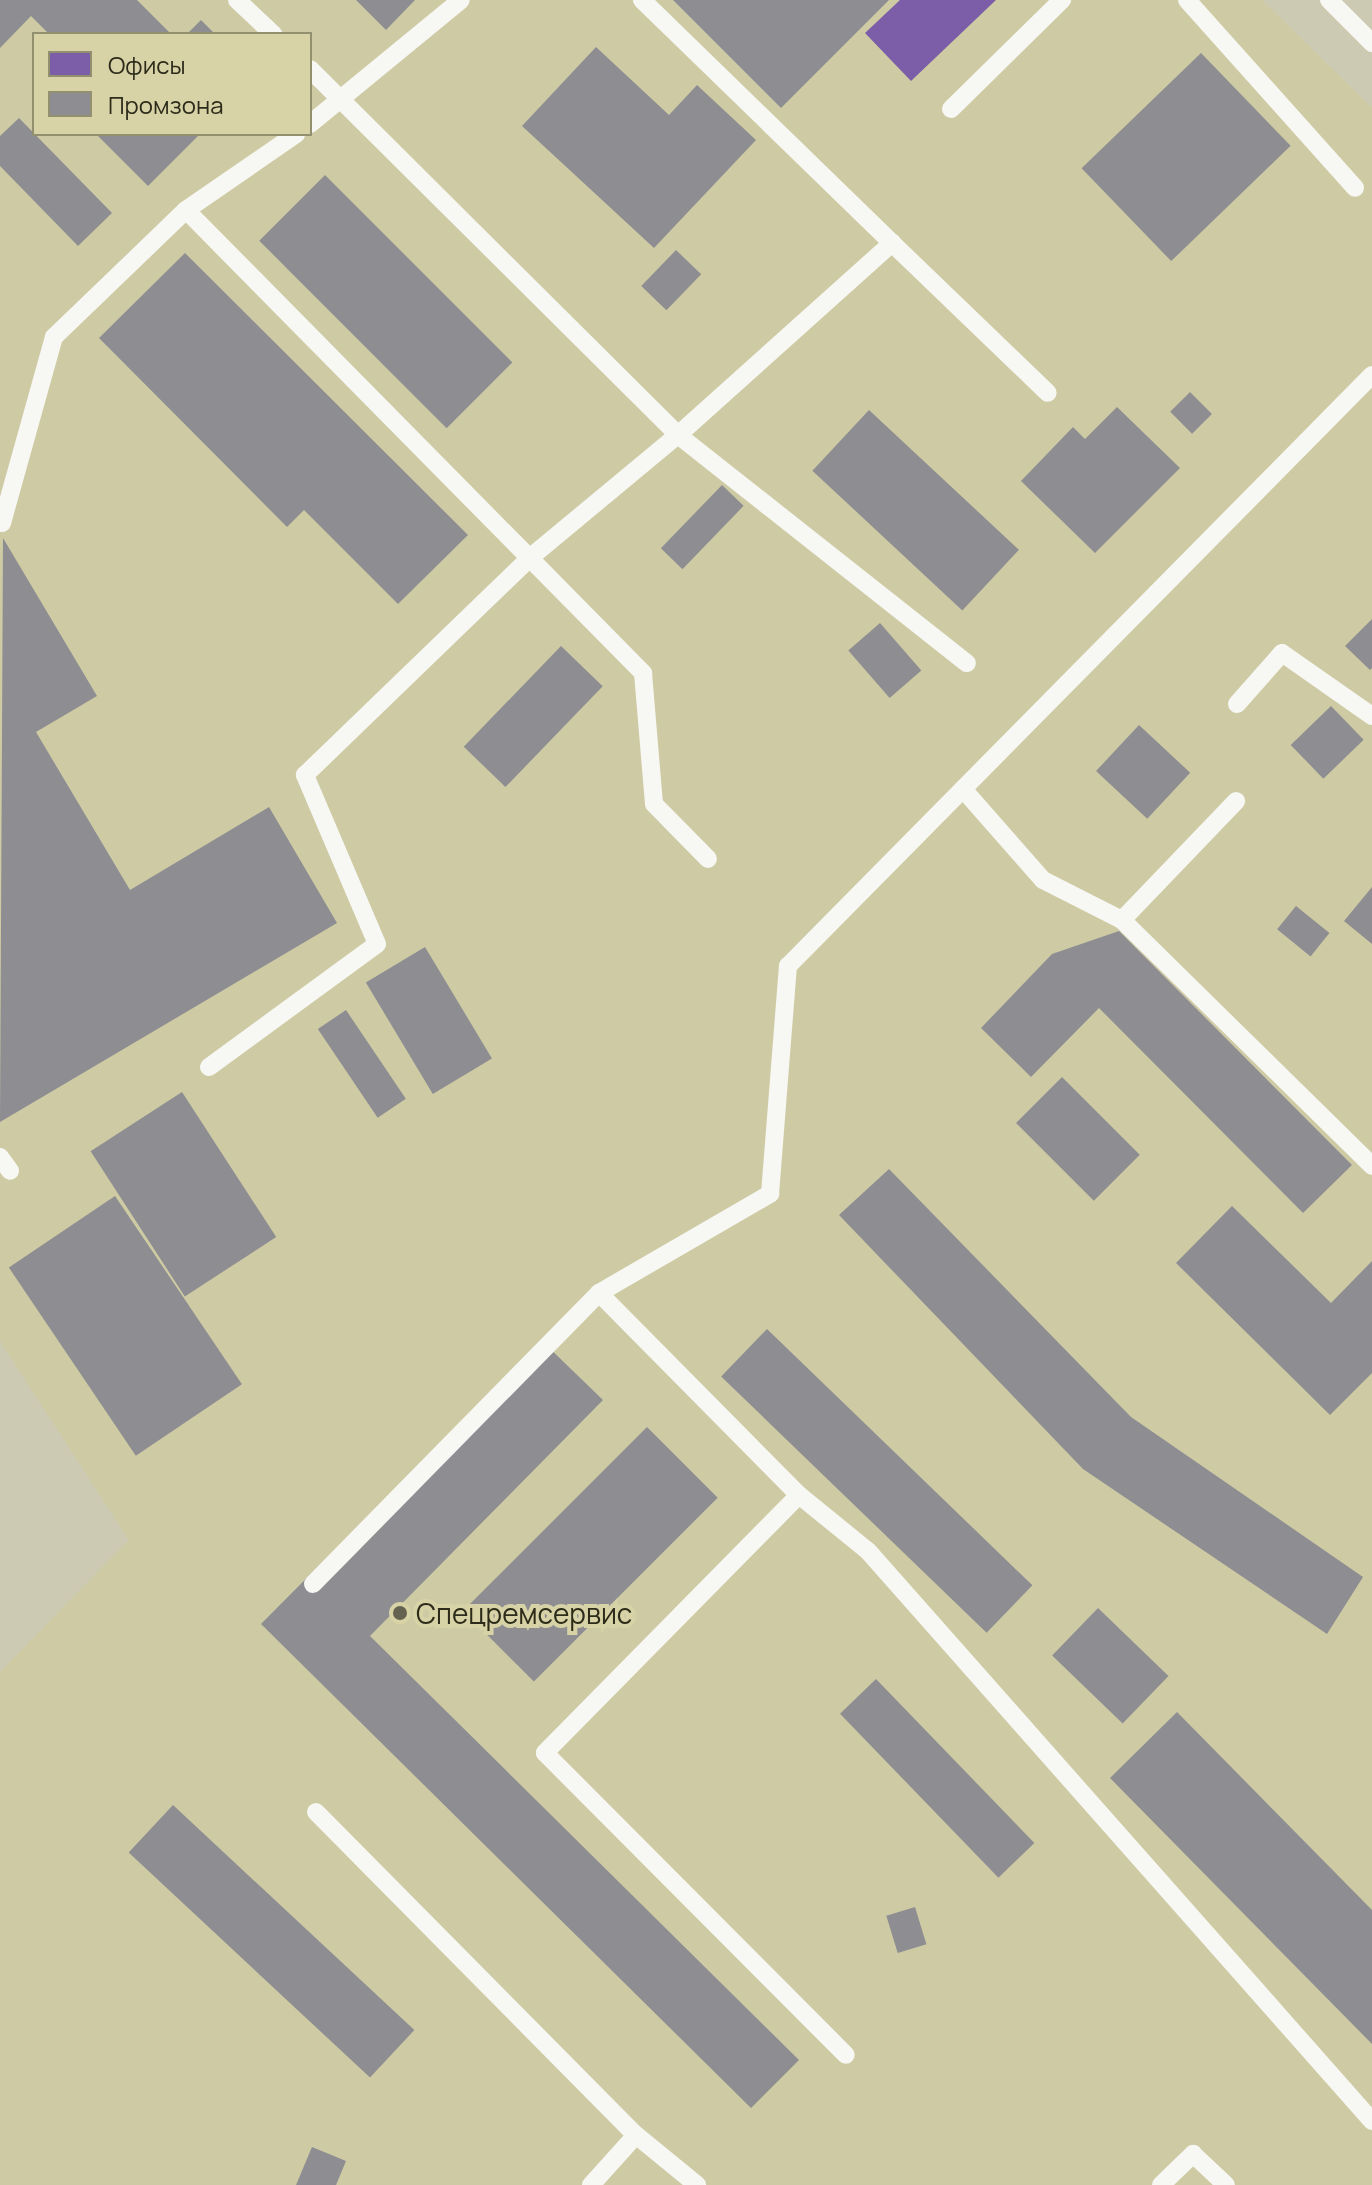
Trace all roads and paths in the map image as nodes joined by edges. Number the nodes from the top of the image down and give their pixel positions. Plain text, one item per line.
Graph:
1 (237, 0) edge
2 (461, 0) edge
3 (642, 0) edge
4 (1062, 0) edge
5 (1187, 0) edge
6 (1329, 0) edge
7 (271, 32) edge
8 (1372, 43) edge
9 (312, 71) edge
10 (344, 101) junction
11 (951, 109) dead end
12 (312, 123) edge
13 (293, 136) edge
14 (1355, 188) dead end
15 (186, 210) junction
16 (892, 243) junction
17 (1372, 375) edge
18 (1048, 393) dead end
19 (678, 435) junction
20 (2, 523) dead end
21 (532, 556) junction
22 (967, 663) dead end
23 (1237, 704) dead end
24 (1372, 716) edge
25 (963, 789) junction
26 (1236, 801) dead end
27 (708, 859) dead end
28 (1122, 920) junction
29 (209, 1067) dead end
30 (1372, 1166) edge
31 (599, 1293) junction
32 (799, 1495) junction
33 (313, 1584) dead end
34 (316, 1812) dead end
35 (846, 2055) dead end
36 (1372, 2121) edge
37 (636, 2135) junction
38 (591, 2185) edge
39 (697, 2185) edge
40 (1161, 2185) edge
41 (1226, 2185) edge

1 - 7 lane
2 - 10 lane
3 - 16 lane
4 - 11 lane
5 - 14 lane
6 - 8 lane
9 - 10 lane
10 - 12 lane
10 - 19 lane
13 - 15 lane
15 - 20 lane
15 - 21 lane
16 - 18 lane
16 - 19 lane
17 - 25 lane
19 - 21 lane
19 - 22 lane
21 - 27 lane
21 - 29 lane
23 - 24 lane
25 - 28 lane
25 - 31 lane
26 - 28 lane
28 - 30 lane
31 - 32 lane
31 - 33 lane
32 - 35 lane
32 - 36 lane
34 - 37 lane
37 - 38 lane
37 - 39 lane
40 - 41 lane

